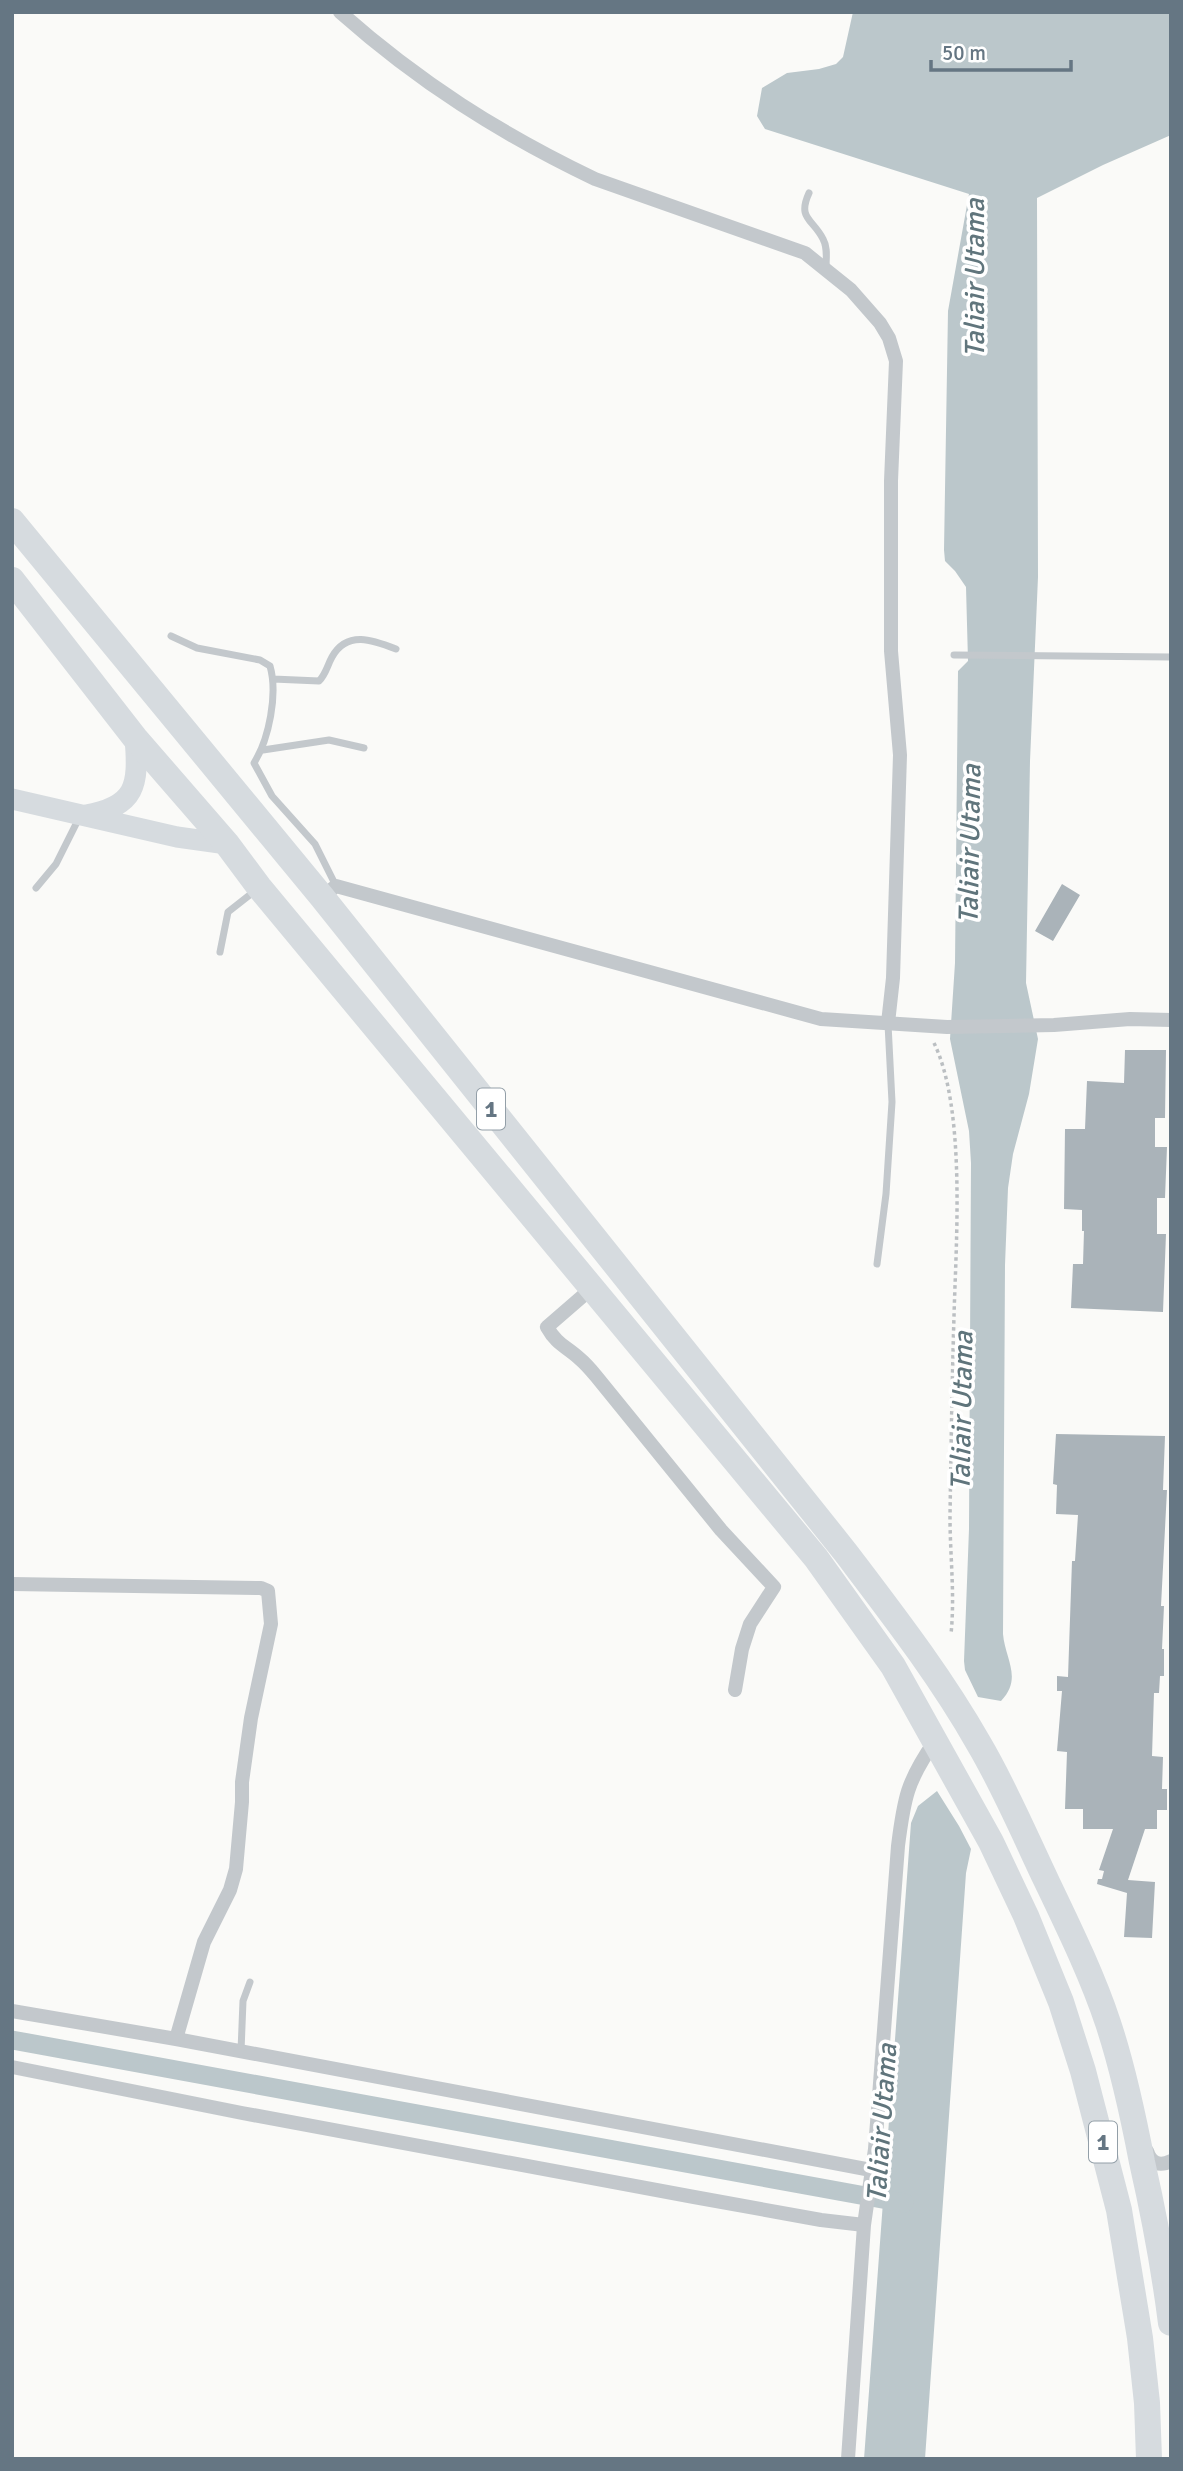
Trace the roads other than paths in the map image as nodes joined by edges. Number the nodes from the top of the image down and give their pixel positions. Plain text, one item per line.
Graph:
1 (340, 12) edge
2 (809, 193) dead end
3 (825, 268) junction
4 (12, 521) edge
5 (12, 580) edge
6 (171, 636) dead end
7 (396, 649) dead end
8 (958, 655) dead end
9 (1171, 657) edge
10 (274, 679) junction
11 (135, 738) junction
12 (364, 748) dead end
13 (263, 750) junction
14 (12, 799) edge
15 (80, 816) junction
16 (227, 844) junction
17 (259, 887) junction
18 (36, 888) dead end
19 (329, 891) junction
20 (220, 952) dead end
21 (1171, 1020) edge
22 (888, 1023) junction
23 (877, 1264) dead end
24 (586, 1294) junction
25 (12, 1584) edge
26 (735, 1690) dead end
27 (938, 1748) junction
28 (250, 1982) dead end
29 (12, 2011) edge
30 (176, 2039) junction
31 (241, 2051) junction
32 (12, 2067) edge
33 (1132, 2110) junction
34 (1171, 2161) edge
35 (871, 2174) junction
36 (865, 2220) junction
37 (1171, 2269) edge
38 (1171, 2286) edge
39 (1171, 2323) edge
40 (848, 2459) edge
41 (1149, 2459) edge

1 - 3 street
2 - 3 lane
3 - 22 street
4 - 19 highway, 1
5 - 11 highway, 1
6 - 10 lane
7 - 10 lane
8 - 9 lane
10 - 13 lane
11 - 15 main road
11 - 16 highway, 1
12 - 13 lane
13 - 19 lane
14 - 15 main road
15 - 16 main road
15 - 18 lane
16 - 17 highway, 1
17 - 20 lane
17 - 24 highway, 1
19 - 22 street
19 - 33 highway, 1
21 - 22 street
22 - 23 lane
24 - 26 street
24 - 27 highway, 1
25 - 30 street
27 - 35 street
27 - 41 highway, 1
28 - 31 lane
29 - 30 street
30 - 31 street
31 - 35 street
32 - 36 street
33 - 34 street
33 - 39 highway, 1
35 - 36 street
36 - 40 street
37 - 38 street

